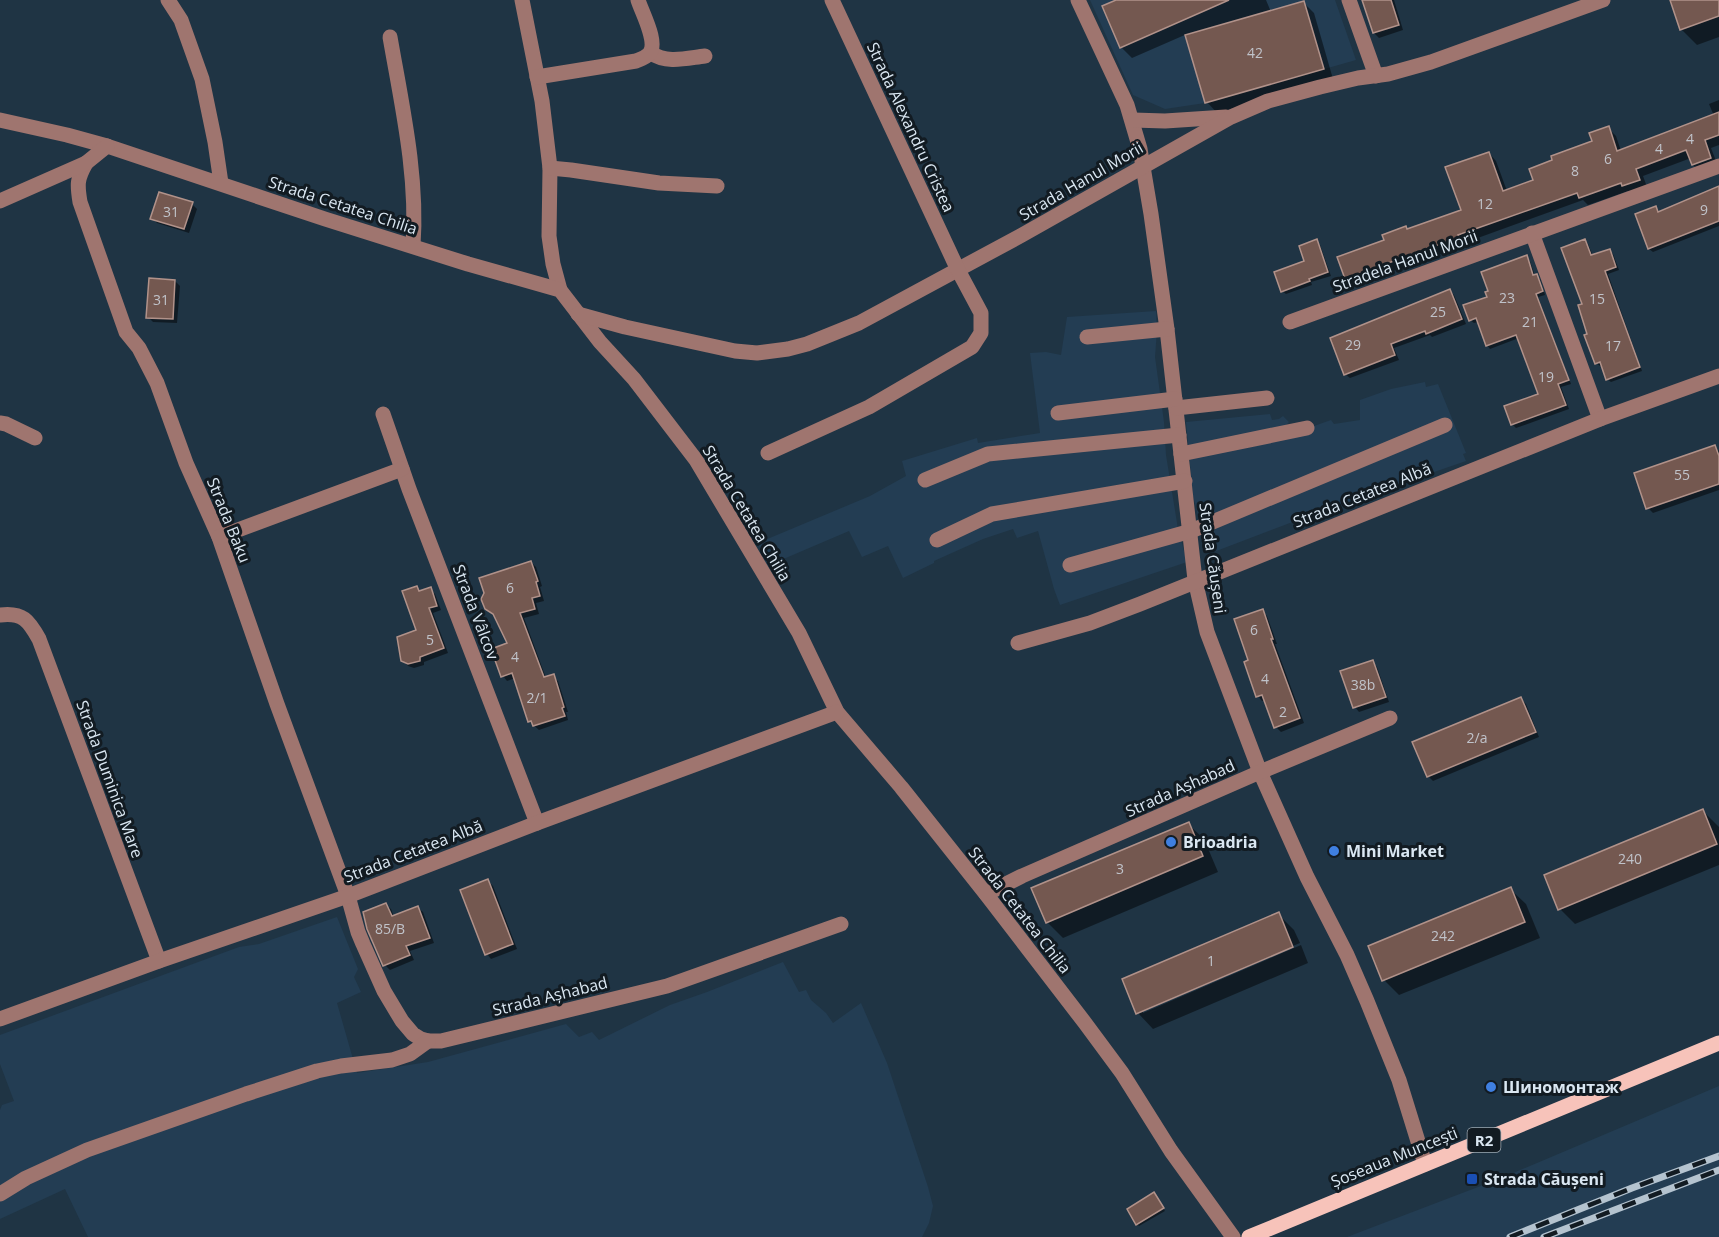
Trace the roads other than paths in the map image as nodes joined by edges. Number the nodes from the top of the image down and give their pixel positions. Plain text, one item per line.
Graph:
1 (168, 0) edge
2 (522, 0) edge
3 (638, 0) edge
4 (832, 0) edge
5 (1078, 0) edge
6 (1349, 0) edge
7 (1603, 0) edge
8 (390, 37) dead end
9 (651, 52) junction
10 (705, 56) dead end
11 (1376, 76) junction
12 (537, 77) junction
13 (1231, 117) junction
14 (0, 120) edge
15 (1133, 120) junction
16 (107, 146) junction
17 (86, 163) junction
18 (1143, 166) junction
19 (1719, 166) edge
20 (550, 168) junction
21 (221, 183) junction
22 (717, 186) dead end
23 (0, 201) edge
24 (1532, 233) junction
25 (413, 246) junction
26 (958, 270) junction
27 (560, 290) junction
28 (578, 314) junction
29 (1290, 322) dead end
30 (1167, 329) junction
31 (1087, 337) dead end
32 (1719, 376) edge
33 (1267, 398) dead end
34 (1175, 404) junction
35 (1058, 413) dead end
36 (383, 414) dead end
37 (1600, 419) junction
38 (0, 423) edge
39 (1445, 425) dead end
40 (1307, 428) dead end
41 (1179, 435) junction
42 (35, 438) dead end
43 (768, 453) dead end
44 (1181, 454) junction
45 (402, 469) junction
46 (926, 480) dead end
47 (1185, 481) junction
48 (1191, 531) junction
49 (219, 537) junction
50 (937, 540) dead end
51 (1071, 565) dead end
52 (1195, 580) junction
53 (0, 615) edge
54 (1018, 643) dead end
55 (837, 712) junction
56 (1390, 718) dead end
57 (1260, 772) junction
58 (537, 823) junction
59 (986, 894) junction
60 (348, 896) junction
61 (841, 924) dead end
62 (159, 961) junction
63 (0, 1019) edge
64 (428, 1041) junction
65 (1719, 1043) edge
66 (1425, 1164) junction
67 (0, 1194) edge
68 (1233, 1237) edge
69 (1249, 1237) edge

1 - 21 street
2 - 12 street
3 - 9 street
4 - 26 street, Strada Alexandru Cristea
5 - 15 street, Strada Căușeni
6 - 11 street
7 - 11 street, Strada Hanul Morii
8 - 25 street
9 - 10 street
9 - 12 street
11 - 13 street, Strada Hanul Morii
12 - 20 street
13 - 15 street
13 - 18 street, Strada Hanul Morii
14 - 16 street, Strada Cetatea Chilia
15 - 18 street, Strada Căușeni
16 - 17 street
16 - 21 street, Strada Cetatea Chilia
17 - 23 street
17 - 49 street, Strada Baku
18 - 26 street, Strada Hanul Morii
18 - 30 street, Strada Căușeni
19 - 24 street, Stradela Hanul Morii
20 - 22 street
20 - 27 street
21 - 25 street, Strada Cetatea Chilia
24 - 29 street, Stradela Hanul Morii
24 - 37 street
25 - 27 street, Strada Cetatea Chilia
26 - 28 street, Strada Hanul Morii
26 - 43 street, Strada Alexandru Cristea
27 - 28 street, Strada Cetatea Chilia
28 - 55 street, Strada Cetatea Chilia
30 - 31 street
30 - 34 street, Strada Căușeni
32 - 37 street, Strada Cetatea Albă
33 - 34 street
34 - 35 street
34 - 41 street, Strada Căușeni
36 - 45 street, Strada Vâlcov
37 - 52 street, Strada Cetatea Albă
38 - 42 street
39 - 48 street
40 - 44 street
41 - 44 street, Strada Căușeni
41 - 46 street
44 - 47 street, Strada Căușeni
45 - 49 street
45 - 58 street, Strada Vâlcov
47 - 48 street, Strada Căușeni
47 - 50 street
48 - 51 street
48 - 52 street, Strada Căușeni
49 - 60 street, Strada Baku
52 - 54 street, Strada Cetatea Albă
52 - 57 street, Strada Căușeni
53 - 62 street, Strada Duminica Mare
55 - 58 street, Strada Cetatea Albă
55 - 59 street, Strada Cetatea Chilia
56 - 57 street, Strada Așhabad
57 - 59 street, Strada Așhabad
57 - 66 street, Strada Căușeni
58 - 60 street, Strada Cetatea Albă
59 - 68 street, Strada Cetatea Chilia
60 - 62 street, Strada Cetatea Albă
60 - 64 street
61 - 64 street, Strada Așhabad
62 - 63 street, Strada Cetatea Albă
64 - 67 street
65 - 66 main road, Șoseaua Muncești / R2
66 - 69 main road, Șoseaua Muncești / R2

